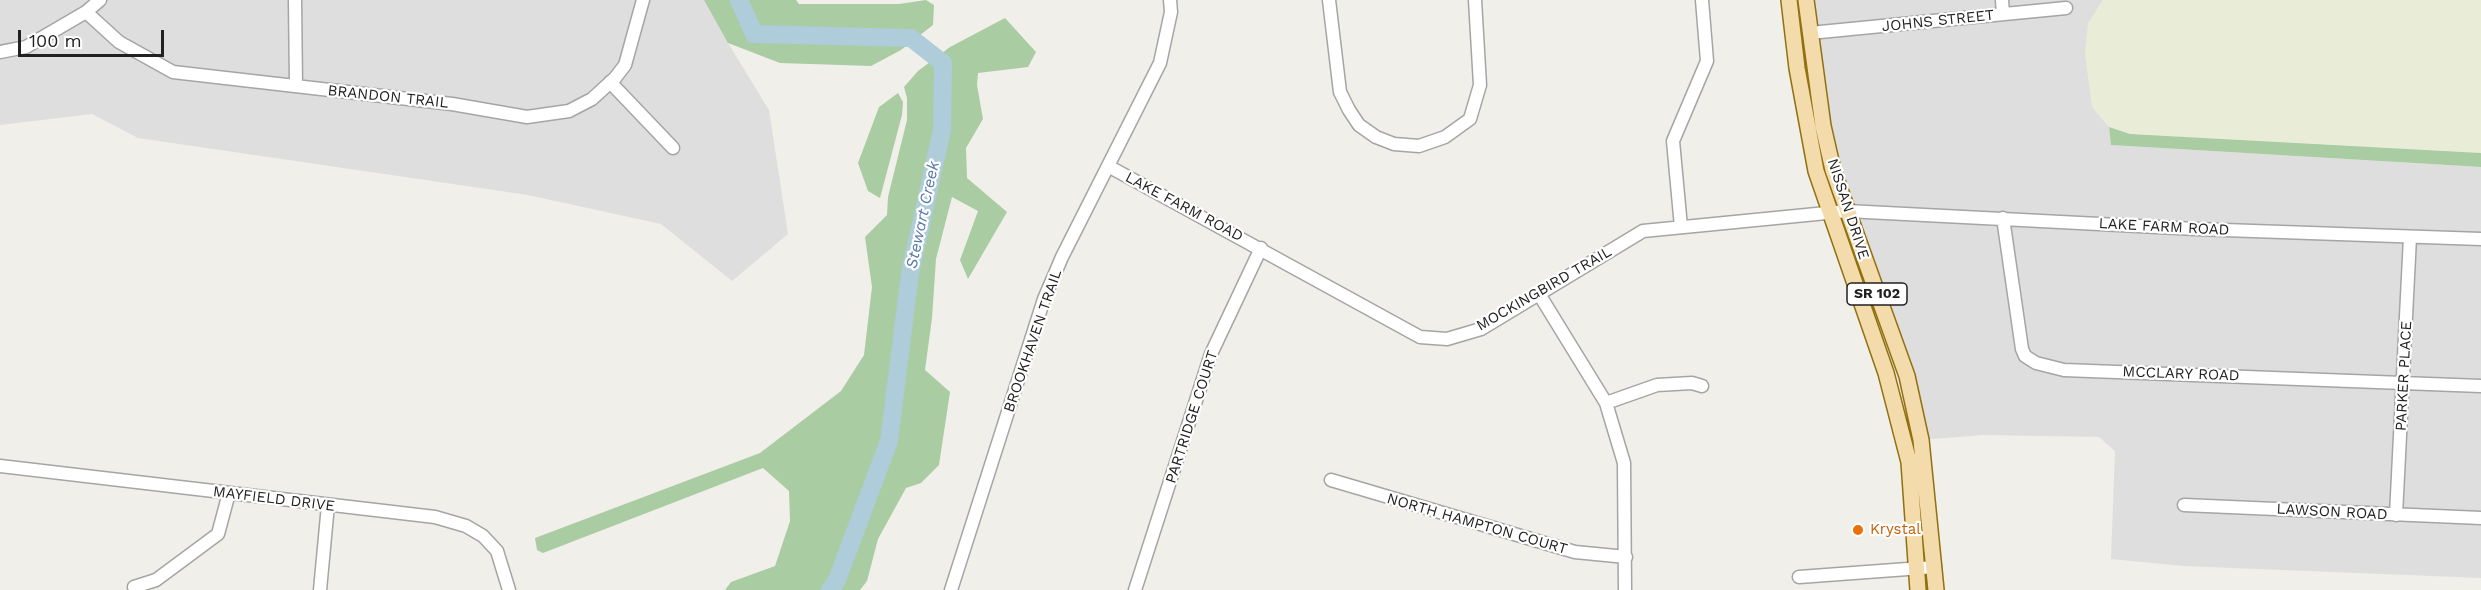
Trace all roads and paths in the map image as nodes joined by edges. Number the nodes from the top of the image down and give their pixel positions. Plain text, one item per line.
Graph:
1 (100, 0) edge
2 (295, 0) edge
3 (643, 0) edge
4 (1170, 0) edge
5 (1329, 0) edge
6 (1475, 0) edge
7 (1702, 0) edge
8 (1789, 0) edge
9 (1806, 0) edge
10 (2002, 0) edge
11 (2066, 8) dead end
12 (86, 12) junction
13 (2004, 14) junction
14 (1810, 33) junction
15 (0, 52) edge
16 (610, 82) junction
17 (296, 86) junction
18 (673, 148) dead end
19 (1108, 165) junction
20 (1847, 211) junction
21 (1831, 213) junction
22 (2003, 218) junction
23 (1681, 227) junction
24 (2410, 237) junction
25 (2481, 239) edge
26 (1261, 248) junction
27 (1539, 294) junction
28 (2403, 383) junction
29 (1702, 386) dead end
30 (2481, 386) edge
31 (1606, 403) junction
32 (0, 466) edge
33 (1331, 480) dead end
34 (229, 493) junction
35 (328, 505) junction
36 (2184, 505) dead end
37 (2396, 515) junction
38 (2481, 518) edge
39 (1626, 557) junction
40 (1935, 567) junction
41 (1917, 568) junction
42 (1799, 577) dead end
43 (134, 587) dead end
44 (320, 590) edge
45 (509, 590) edge
46 (951, 590) edge
47 (1135, 590) edge
48 (1625, 590) edge
49 (1918, 590) edge
50 (1936, 590) edge

1 - 12 street
2 - 17 street
3 - 16 street, BRANDON TRAIL
4 - 19 street, BROOKHAVEN TRAIL
5 - 6 street
7 - 23 street
8 - 21 main road, NISSAN DRIVE / SR 102
9 - 14 main road, NISSAN DRIVE / SR 102
10 - 13 street
11 - 13 street, JOHNS STREET
12 - 15 street
12 - 17 street, BRANDON TRAIL
13 - 14 street, JOHNS STREET
14 - 20 main road, NISSAN DRIVE / SR 102
16 - 17 street, BRANDON TRAIL
16 - 18 street
19 - 26 street, LAKE FARM ROAD
19 - 46 street, BROOKHAVEN TRAIL
20 - 21 street, MOCKINGBIRD TRAIL
20 - 22 street, LAKE FARM ROAD
20 - 40 main road, NISSAN DRIVE / SR 102
21 - 23 street, MOCKINGBIRD TRAIL
21 - 41 main road, NISSAN DRIVE / SR 102
22 - 24 street, LAKE FARM ROAD
22 - 28 street, MCCLARY ROAD
23 - 27 street, MOCKINGBIRD TRAIL
24 - 25 street, LAKE FARM ROAD
24 - 28 street, PARKER PLACE
26 - 27 street, MOCKINGBIRD TRAIL
26 - 47 street, PARTRIDGE COURT
27 - 31 street
28 - 30 street, MCCLARY ROAD
28 - 37 street, PARKER PLACE
29 - 31 street
31 - 39 street
32 - 34 street, MAYFIELD DRIVE
33 - 39 street, NORTH HAMPTON COURT
34 - 35 street, MAYFIELD DRIVE
34 - 43 street
35 - 44 street
35 - 45 street, MAYFIELD DRIVE
36 - 37 street, LAWSON ROAD
37 - 38 street, LAWSON ROAD
39 - 48 street
40 - 41 street
40 - 50 main road, NISSAN DRIVE / SR 102
41 - 42 street
41 - 49 main road, NISSAN DRIVE / SR 102

